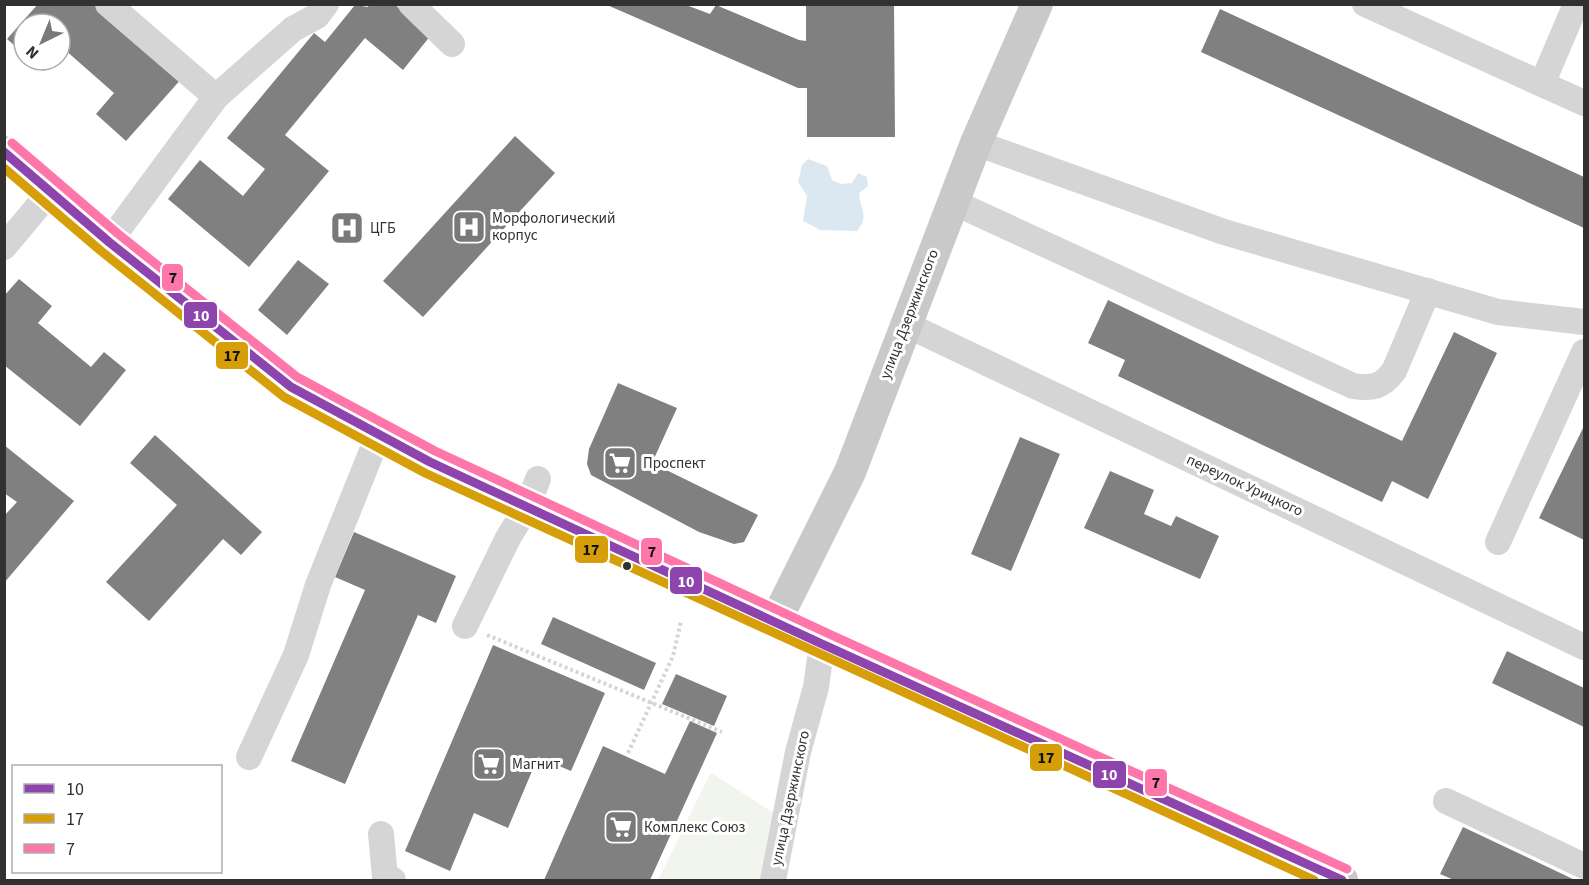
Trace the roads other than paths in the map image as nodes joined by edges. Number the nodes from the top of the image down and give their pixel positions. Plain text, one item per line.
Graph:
1 (108, 4) edge
2 (327, 4) edge
3 (411, 4) edge
4 (1037, 4) edge
5 (1365, 4) edge
6 (1576, 4) edge
7 (453, 44) dead end
8 (1542, 84) junction
9 (216, 97) junction
10 (1584, 104) edge
11 (976, 143) junction
12 (4, 152) edge
13 (50, 192) junction
14 (953, 202) junction
15 (109, 242) junction
16 (4, 247) edge
17 (1428, 291) junction
18 (1584, 322) edge
19 (904, 324) junction
20 (1584, 352) edge
21 (378, 436) junction
22 (533, 493) junction
23 (1498, 542) dead end
24 (775, 622) junction
25 (465, 626) road end
26 (822, 645) junction
27 (1584, 647) edge
28 (249, 757) dead end
29 (1446, 801) dead end
30 (381, 834) dead end
31 (1584, 866) edge
32 (393, 880) edge
33 (773, 880) edge
34 (1342, 880) edge

1 - 9 street
2 - 9 street
3 - 7 street
4 - 11 main road, улица Дзержинского
5 - 8 street
6 - 8 street
8 - 10 street
9 - 15 street
11 - 14 main road, улица Дзержинского
11 - 17 street
12 - 13 main road
13 - 15 main road
13 - 16 street
14 - 17 street
14 - 19 main road, улица Дзержинского
15 - 21 main road
17 - 18 street
19 - 24 main road, улица Дзержинского
19 - 27 street, переулок Урицкого
20 - 23 street
21 - 22 main road
21 - 28 street
22 - 24 main road
22 - 25 street
24 - 26 main road
26 - 33 street, улица Дзержинского
26 - 34 main road
29 - 31 street
30 - 32 street

